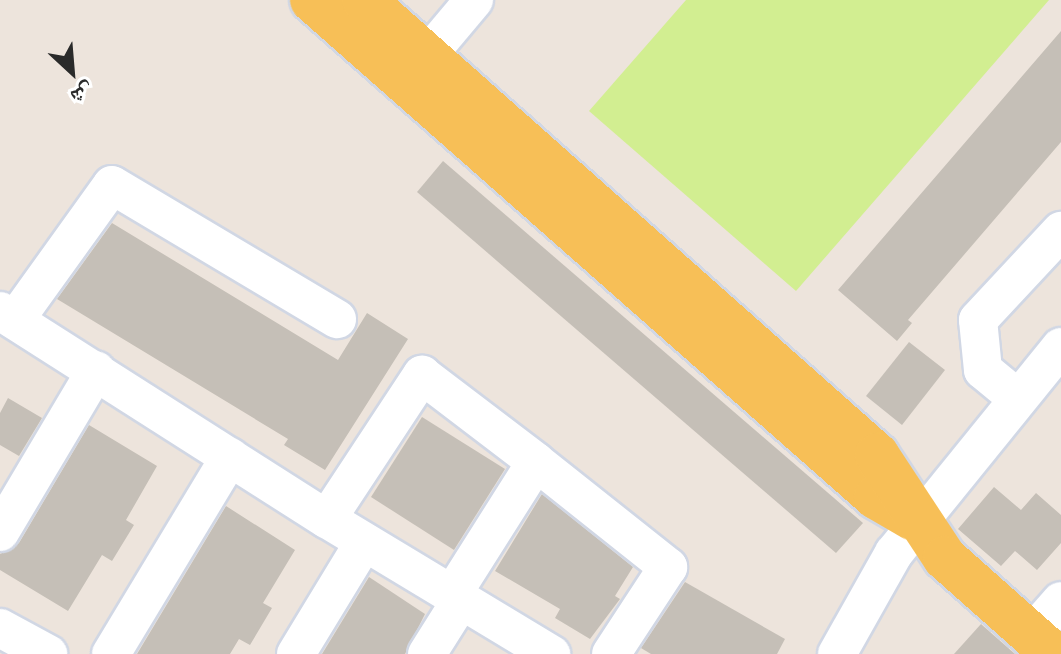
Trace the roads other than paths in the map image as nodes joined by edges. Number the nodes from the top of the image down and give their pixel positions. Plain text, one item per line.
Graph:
1 (312, 0) edge
2 (364, 0) edge
3 (474, 0) edge
4 (427, 56) junction
5 (1061, 231) edge
6 (8, 315) edge
7 (337, 319) dead end
8 (1061, 347) edge
9 (96, 370) junction
10 (1017, 398) junction
11 (230, 457) junction
12 (536, 462) junction
13 (327, 519) junction
14 (919, 521) junction
15 (0, 532) edge
16 (364, 542) junction
17 (457, 598) junction
18 (1061, 601) edge
19 (0, 628) edge
20 (1042, 644) edge
21 (48, 654) edge
22 (111, 654) edge
23 (296, 654) edge
24 (427, 654) edge
25 (551, 654) edge
26 (611, 654) edge
27 (837, 654) edge

1 - 14 main road
2 - 4 main road
3 - 4 street
4 - 14 main road
5 - 10 street
6 - 7 street
6 - 9 street
8 - 10 street
9 - 11 street
9 - 15 street
10 - 14 street
11 - 13 street
11 - 22 street
12 - 13 street
12 - 17 street
12 - 26 street
13 - 16 street
14 - 20 main road
14 - 27 street
16 - 17 street
16 - 23 street
17 - 24 street
17 - 25 street
18 - 20 street
19 - 21 street

